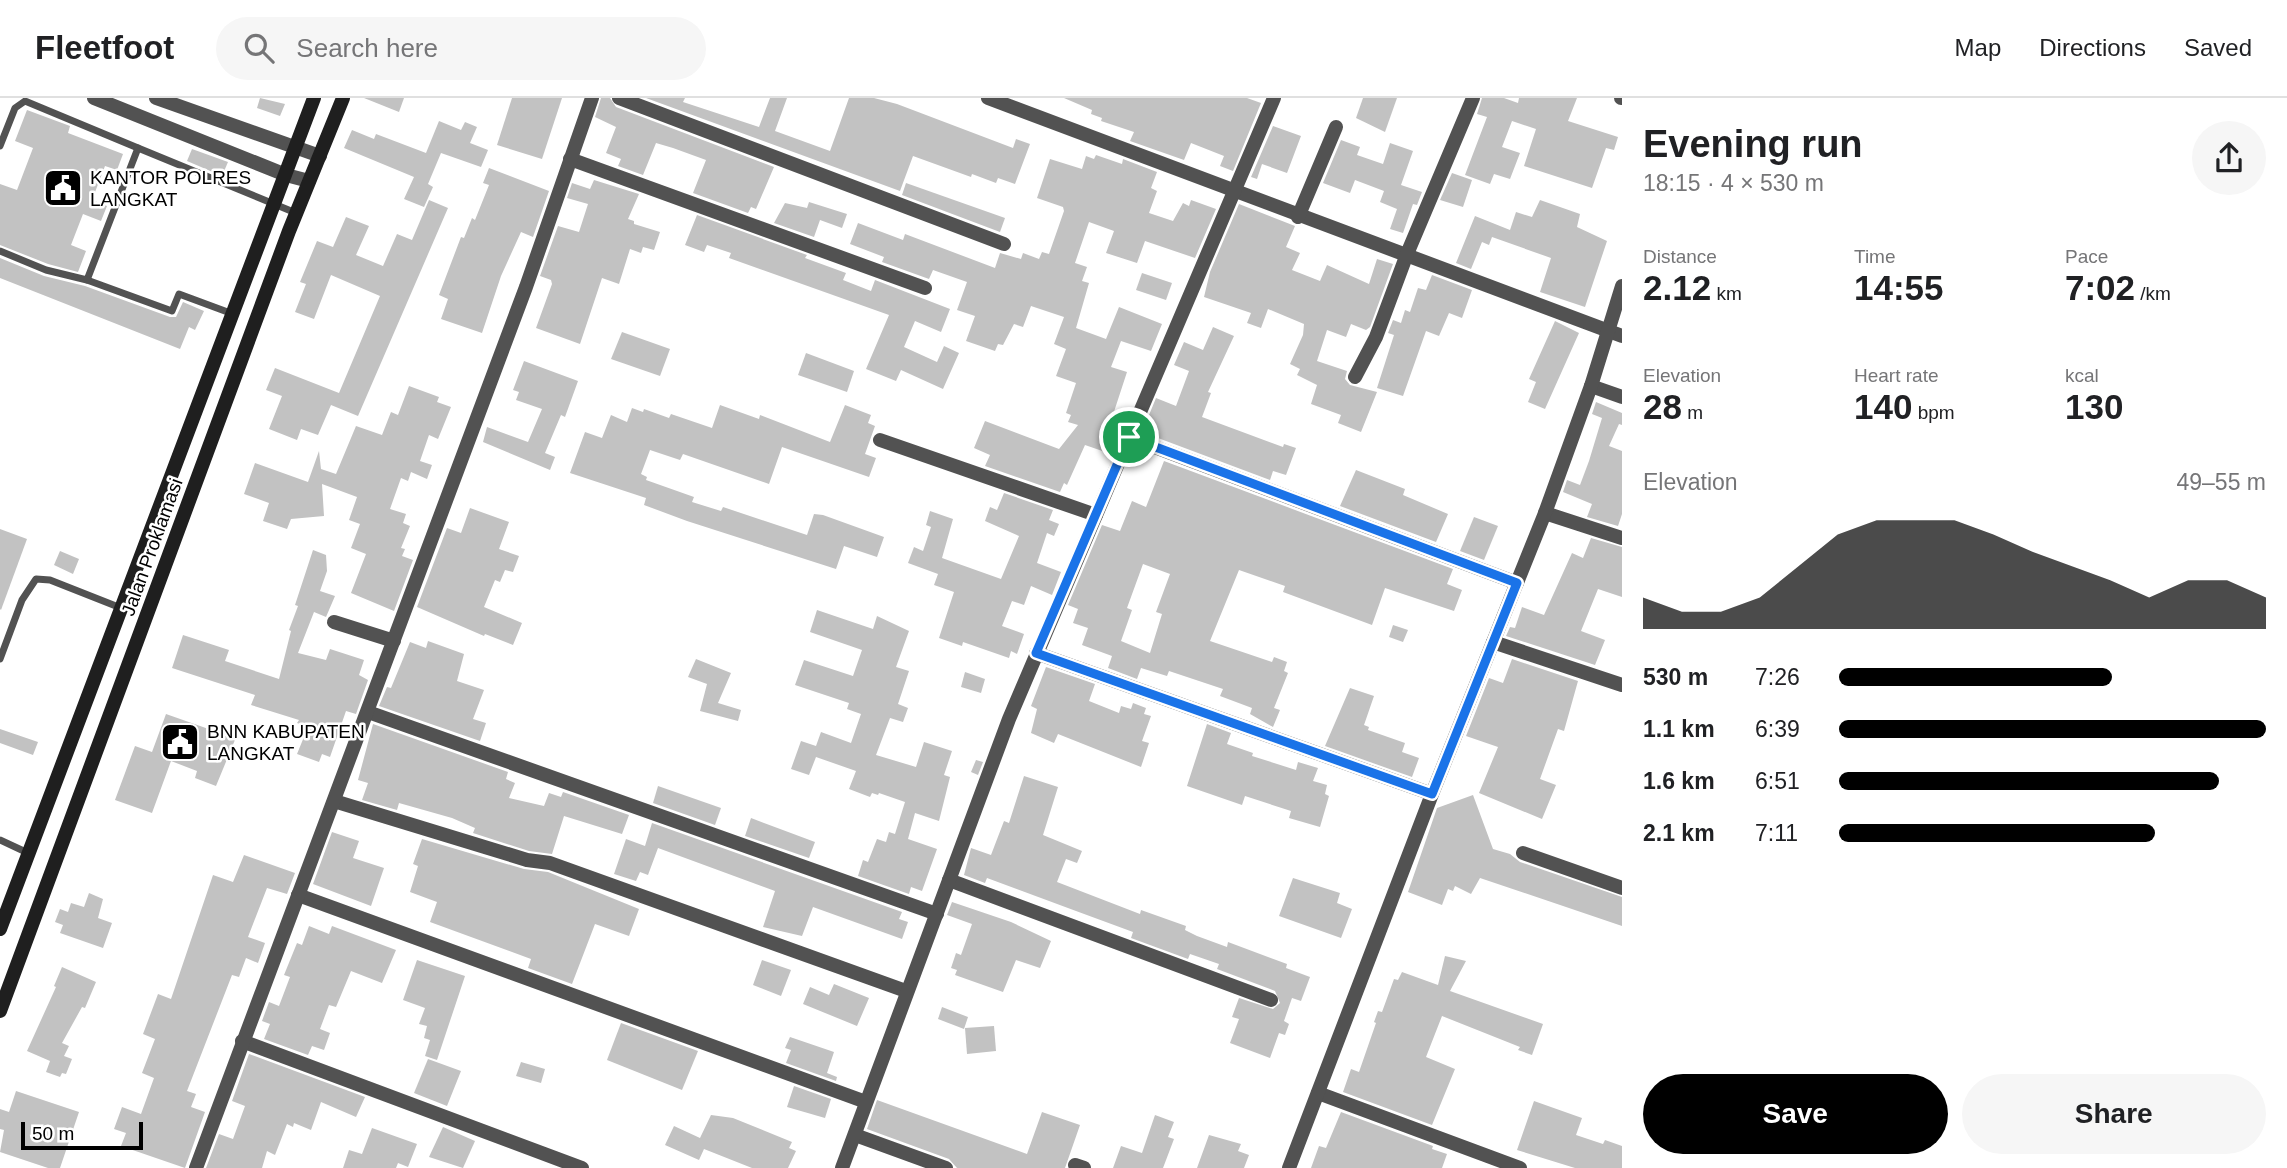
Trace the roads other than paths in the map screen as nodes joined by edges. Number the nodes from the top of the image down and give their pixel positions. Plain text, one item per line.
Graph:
1 (94, 98) edge
2 (156, 98) edge
3 (314, 98) edge
4 (343, 98) edge
5 (592, 98) edge
6 (619, 98) edge
7 (988, 98) edge
8 (1274, 98) edge
9 (1473, 98) edge
10 (1336, 127) dead end
11 (0, 146) edge
12 (138, 148) junction
13 (295, 150) junction
14 (320, 156) junction
15 (570, 159) junction
16 (286, 175) junction
17 (309, 181) junction
18 (1233, 188) junction
19 (274, 207) junction
20 (297, 213) junction
21 (1298, 217) junction
22 (1003, 244) dead end
23 (0, 251) edge
24 (1407, 254) junction
25 (87, 280) junction
26 (1622, 286) edge
27 (925, 288) dead end
28 (233, 314) junction
29 (1606, 330) junction
30 (1622, 336) edge
31 (1355, 377) dead end
32 (1591, 386) junction
33 (1622, 397) edge
34 (1129, 437) junction
35 (880, 440) dead end
36 (1545, 513) junction
37 (1096, 514) junction
38 (1622, 538) edge
39 (1517, 583) junction
40 (122, 608) junction
41 (334, 622) dead end
42 (394, 640) junction
43 (1493, 642) junction
44 (1036, 653) junction
45 (0, 659) edge
46 (1622, 685) edge
47 (368, 712) junction
48 (81, 716) junction
49 (107, 723) junction
50 (1432, 794) junction
51 (334, 801) junction
52 (0, 840) edge
53 (29, 853) junction
54 (1523, 853) dead end
55 (949, 880) junction
56 (1622, 888) edge
57 (298, 895) junction
58 (937, 914) junction
59 (0, 929) edge
60 (906, 991) junction
61 (1271, 1000) dead end
62 (0, 1011) edge
63 (243, 1041) junction
64 (1318, 1093) junction
65 (866, 1102) junction
66 (855, 1135) junction
67 (196, 1168) edge
68 (582, 1168) edge
69 (842, 1168) edge
70 (946, 1168) edge
71 (1289, 1168) edge
72 (1520, 1168) edge

1 - 16 street
2 - 13 street
3 - 13 street, Jalan Proklamasi
4 - 14 street, Jalan Proklamasi
5 - 15 street
6 - 22 street
7 - 18 street
8 - 18 street
9 - 24 street
10 - 21 street
11 - 12 lane
12 - 19 lane
12 - 25 lane
13 - 14 street
13 - 16 street, Jalan Proklamasi
14 - 17 street, Jalan Proklamasi
15 - 27 street
15 - 42 street
16 - 17 street
16 - 19 street, Jalan Proklamasi
17 - 20 street, Jalan Proklamasi
18 - 21 street
18 - 34 street
19 - 20 lane
19 - 28 street, Jalan Proklamasi
20 - 49 street, Jalan Proklamasi
21 - 24 street
23 - 25 lane
24 - 29 street
24 - 31 street
25 - 28 lane
26 - 29 street
28 - 40 street, Jalan Proklamasi
29 - 30 street
29 - 32 street
32 - 33 street
32 - 36 street
34 - 37 street
34 - 39 street
35 - 37 street
36 - 38 street
36 - 39 street
37 - 44 street
39 - 43 street
40 - 45 lane
40 - 48 street, Jalan Proklamasi
41 - 42 street
42 - 47 street
43 - 46 street
43 - 50 street
44 - 50 street
44 - 55 street
47 - 51 street
47 - 58 street
48 - 49 street
48 - 53 street, Jalan Proklamasi
49 - 62 street, Jalan Proklamasi
50 - 64 street
51 - 57 street
51 - 60 street
52 - 53 lane
53 - 59 street, Jalan Proklamasi
54 - 56 street
55 - 58 street
55 - 61 street
57 - 63 street
57 - 65 street
58 - 60 street
60 - 65 street
63 - 67 street
63 - 68 street
64 - 71 street
64 - 72 street
65 - 66 street
66 - 69 street
66 - 70 street

